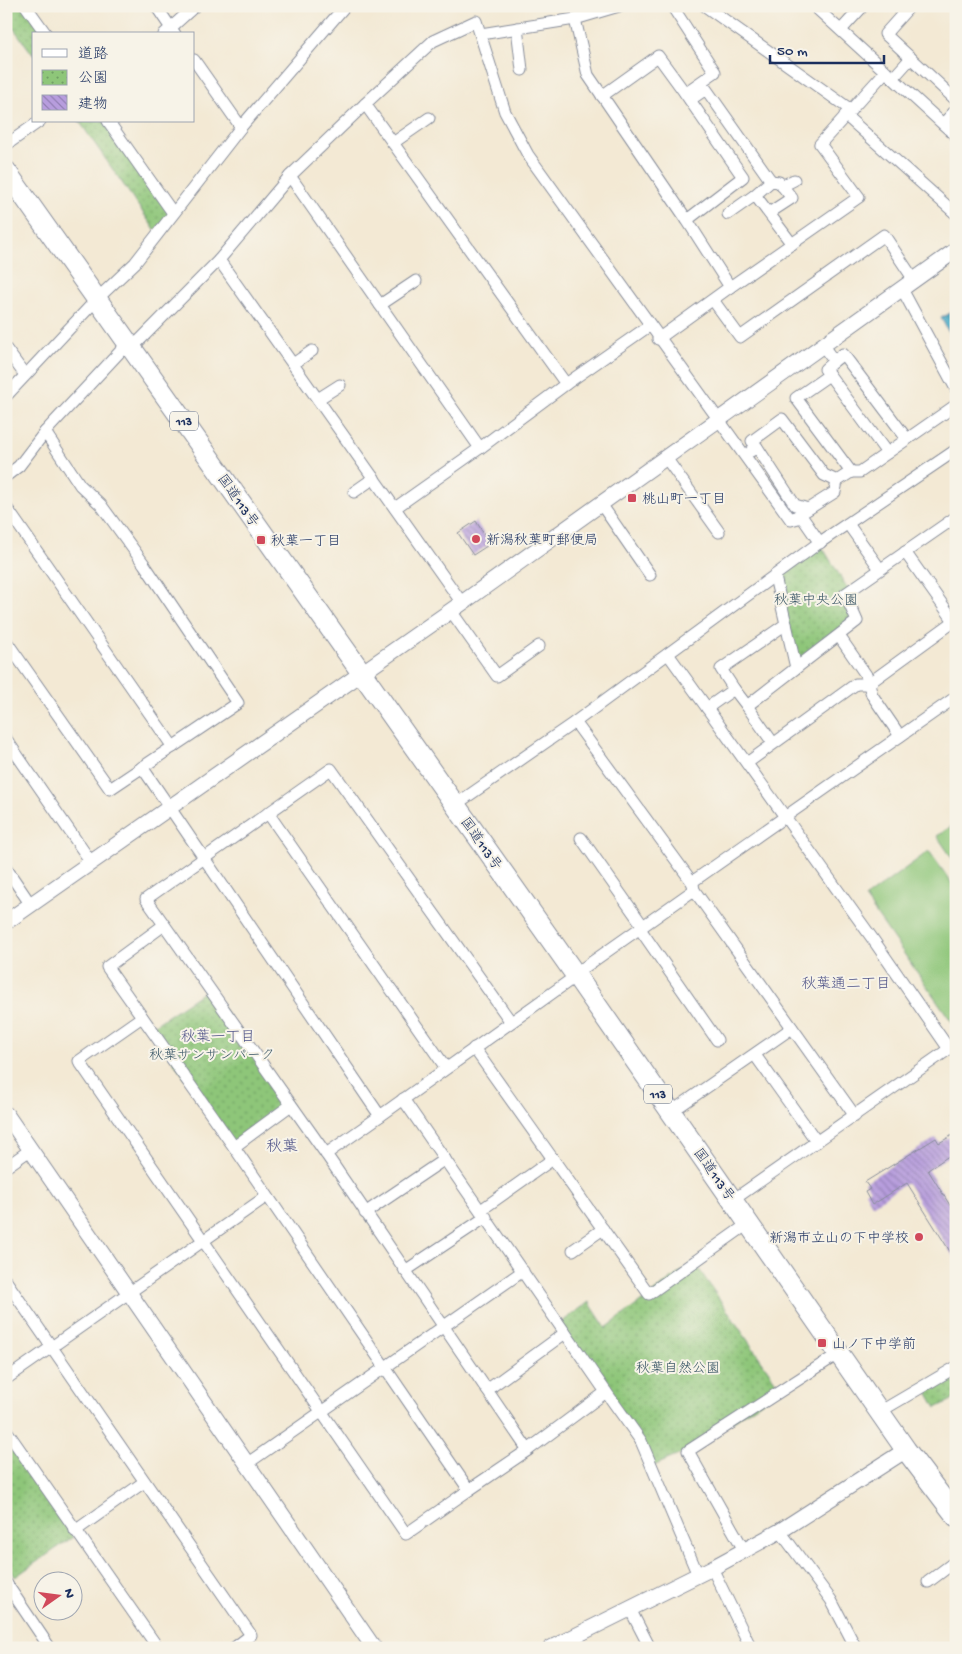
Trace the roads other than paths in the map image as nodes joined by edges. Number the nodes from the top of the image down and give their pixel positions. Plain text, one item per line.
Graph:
1 (26, 6) edge
2 (156, 6) edge
3 (195, 6) edge
4 (345, 6) edge
5 (619, 6) edge
6 (672, 6) edge
7 (706, 6) edge
8 (814, 6) edge
9 (864, 6) edge
10 (910, 6) edge
11 (596, 9) edge
12 (575, 19) junction
13 (517, 28) junction
14 (841, 30) junction
15 (45, 32) edge
16 (170, 32) edge
17 (481, 34) junction
18 (911, 58) junction
19 (195, 61) edge
20 (522, 70) dead end
21 (889, 75) junction
22 (602, 96) junction
23 (688, 96) junction
24 (956, 100) edge
25 (365, 104) junction
26 (955, 112) edge
27 (848, 113) junction
28 (429, 118) dead end
29 (39, 122) edge
30 (109, 122) edge
31 (943, 124) junction
32 (241, 127) junction
33 (956, 136) edge
34 (393, 143) junction
35 (6, 145) edge
36 (6, 171) edge
37 (290, 176) junction
38 (794, 180) dead end
39 (771, 181) junction
40 (782, 186) junction
41 (755, 195) junction
42 (173, 212) junction
43 (769, 213) junction
44 (728, 214) dead end
45 (956, 214) edge
46 (687, 220) junction
47 (792, 244) junction
48 (956, 250) edge
49 (219, 260) junction
50 (416, 281) dead end
51 (908, 284) junction
52 (730, 287) junction
53 (98, 298) junction
54 (713, 300) junction
55 (380, 305) junction
56 (649, 326) junction
57 (658, 338) junction
58 (131, 345) junction
59 (822, 346) junction
60 (6, 349) edge
61 (312, 351) dead end
62 (834, 361) junction
63 (293, 364) junction
64 (25, 375) junction
65 (829, 375) junction
66 (566, 384) junction
67 (340, 385) dead end
68 (956, 389) edge
69 (6, 396) edge
70 (318, 399) junction
71 (956, 405) edge
72 (718, 420) junction
73 (45, 432) junction
74 (907, 439) junction
75 (757, 447) junction
76 (480, 448) junction
77 (956, 450) edge
78 (887, 453) junction
79 (744, 456) junction
80 (666, 458) junction
81 (851, 472) junction
82 (6, 476) edge
83 (374, 478) junction
84 (838, 481) junction
85 (354, 492) dead end
86 (601, 504) junction
87 (6, 507) edge
88 (396, 508) junction
89 (808, 509) junction
90 (791, 520) junction
91 (954, 522) edge
92 (848, 524) junction
93 (719, 532) dead end
94 (820, 543) junction
95 (905, 552) junction
96 (880, 569) junction
97 (650, 575) dead end
98 (775, 577) junction
99 (456, 607) junction
100 (955, 621) edge
101 (786, 624) junction
102 (839, 636) junction
103 (6, 640) edge
104 (539, 646) dead end
105 (10, 654) edge
106 (668, 654) junction
107 (796, 668) junction
108 (361, 673) junction
109 (868, 684) junction
110 (734, 689) junction
111 (956, 697) edge
112 (747, 706) junction
113 (707, 708) junction
114 (575, 722) junction
115 (900, 736) junction
116 (6, 739) edge
117 (773, 743) junction
118 (173, 747) junction
119 (747, 762) junction
120 (142, 768) junction
121 (455, 805) junction
122 (168, 808) junction
123 (268, 813) junction
124 (785, 818) junction
125 (582, 838) dead end
126 (203, 858) junction
127 (91, 862) junction
128 (6, 868) edge
129 (693, 886) junction
130 (31, 905) junction
131 (6, 922) edge
132 (164, 925) junction
133 (641, 928) junction
134 (575, 975) junction
135 (142, 1016) junction
136 (511, 1022) junction
137 (792, 1028) junction
138 (717, 1040) dead end
139 (474, 1048) junction
140 (754, 1055) junction
141 (446, 1068) junction
142 (402, 1099) junction
143 (291, 1105) junction
144 (671, 1112) junction
145 (6, 1114) edge
146 (380, 1116) junction
147 (855, 1116) junction
148 (817, 1142) junction
149 (234, 1147) junction
150 (30, 1150) junction
151 (326, 1154) junction
152 (445, 1159) junction
153 (553, 1159) junction
154 (6, 1167) edge
155 (267, 1196) junction
156 (733, 1200) junction
157 (365, 1213) junction
158 (483, 1213) junction
159 (748, 1223) junction
160 (603, 1230) junction
161 (202, 1241) junction
162 (573, 1250) dead end
163 (405, 1271) junction
164 (523, 1271) junction
165 (6, 1281) edge
166 (130, 1292) junction
167 (443, 1326) junction
168 (566, 1333) junction
169 (52, 1347) junction
170 (841, 1352) junction
171 (385, 1367) junction
172 (956, 1367) edge
173 (6, 1379) edge
174 (487, 1390) junction
175 (606, 1392) junction
176 (881, 1411) junction
177 (321, 1412) junction
178 (6, 1430) edge
179 (528, 1450) junction
180 (906, 1450) junction
181 (248, 1463) junction
182 (144, 1482) junction
183 (469, 1490) junction
184 (956, 1516) edge
185 (75, 1531) junction
186 (780, 1531) junction
187 (744, 1550) junction
188 (956, 1561) edge
189 (712, 1568) junction
190 (698, 1575) junction
191 (928, 1582) dead end
192 (6, 1583) edge
193 (630, 1609) junction
194 (50, 1648) edge
195 (158, 1648) edge
196 (234, 1648) edge
197 (374, 1648) edge
198 (551, 1648) edge
199 (650, 1648) edge
200 (752, 1648) edge
201 (856, 1648) edge

1 - 15 street
2 - 16 street
3 - 16 street
4 - 32 street
5 - 11 street
6 - 23 street
7 - 27 street
8 - 14 street
9 - 14 street
10 - 18 street
11 - 12 street
12 - 13 street
12 - 22 street
13 - 17 street
13 - 20 street
14 - 21 street
17 - 25 street
17 - 56 street
18 - 21 street
18 - 24 street
19 - 32 street
21 - 27 street
21 - 31 street
22 - 23 street
22 - 46 street
23 - 39 street
23 - 46 street
25 - 34 street
25 - 37 street
26 - 31 street
27 - 45 street
27 - 47 street
28 - 34 street
29 - 35 street
30 - 42 street
31 - 33 street
32 - 42 street
34 - 66 street
36 - 53 highway, 国道113号 / 113
37 - 49 street
37 - 55 street
38 - 40 street
39 - 40 street
39 - 41 street
40 - 43 street
41 - 43 street
41 - 44 street
42 - 53 street
43 - 47 street
46 - 52 street
47 - 52 street
48 - 51 street
49 - 58 street
49 - 63 street
50 - 55 street
51 - 54 street
51 - 59 street
51 - 68 street
52 - 54 street
53 - 58 highway, 国道113号 / 113
53 - 64 street
54 - 57 street
55 - 76 street
56 - 57 street
56 - 66 street
57 - 72 street
58 - 73 street
58 - 108 highway, 国道113号 / 113
59 - 62 street
59 - 72 street
60 - 64 street
61 - 63 street
62 - 65 street
62 - 74 street
63 - 70 street
64 - 69 street
65 - 78 street
65 - 81 street
66 - 76 street
67 - 70 street
70 - 83 street
71 - 74 street
72 - 79 street
72 - 80 street
73 - 82 street
73 - 118 street
74 - 78 street
75 - 79 street
75 - 84 street
75 - 89 street
76 - 88 street
77 - 92 street
78 - 81 street
79 - 90 street
80 - 86 street
80 - 93 street
81 - 84 street
83 - 85 street
83 - 88 street
84 - 89 street
86 - 97 street
86 - 99 street
87 - 118 street
88 - 99 street
89 - 90 street
90 - 94 street
91 - 95 street
92 - 94 street
92 - 96 street
94 - 98 street
95 - 96 street
95 - 100 street
96 - 102 street
98 - 101 street
98 - 106 street
99 - 104 street
99 - 108 street
100 - 109 street
101 - 107 street
101 - 110 street
102 - 107 street
102 - 109 street
103 - 105 street
105 - 120 street
106 - 113 street
106 - 114 street
107 - 112 street
108 - 121 highway, 国道113号 / 113
108 - 122 street
109 - 115 street
109 - 117 street
110 - 112 street
110 - 113 street
111 - 115 street
112 - 117 street
113 - 119 street
114 - 121 street
114 - 129 street
115 - 124 street
116 - 127 street
117 - 119 street
118 - 120 street
119 - 124 street
120 - 122 street
121 - 134 highway, 国道113号 / 113
122 - 126 street
122 - 127 street
123 - 126 street
123 - 136 street
123 - 141 street
124 - 129 street
124 - 147 street
125 - 133 street
126 - 132 street
126 - 146 street
127 - 130 street
128 - 130 street
129 - 133 street
129 - 137 street
130 - 131 street
132 - 135 street
132 - 143 street
133 - 134 street
133 - 138 street
134 - 136 street
134 - 144 highway, 国道113号 / 113
135 - 149 street
135 - 161 street
136 - 139 street
137 - 140 street
137 - 147 street
139 - 141 street
139 - 153 street
140 - 144 street
140 - 148 street
141 - 142 street
142 - 146 street
142 - 152 street
143 - 149 street
143 - 151 street
144 - 156 highway, 国道113号 / 113
145 - 150 street
146 - 151 street
147 - 148 street
148 - 156 street
149 - 155 street
150 - 154 street
150 - 166 street
151 - 157 street
152 - 157 street
152 - 158 street
153 - 158 street
153 - 160 street
155 - 161 street
155 - 171 street
156 - 159 highway, 国道113号 / 113
157 - 163 street
158 - 163 street
158 - 164 street
159 - 160 street
159 - 170 highway, 国道113号 / 113
160 - 162 street
161 - 166 street
161 - 177 street
163 - 167 street
164 - 167 street
164 - 168 street
165 - 169 street
166 - 169 street
166 - 181 street
167 - 171 street
167 - 174 street
168 - 174 street
168 - 175 street
169 - 173 street
169 - 182 street
170 - 176 highway, 国道113号 / 113
170 - 187 street
171 - 177 street
171 - 183 street
172 - 176 street
174 - 179 street
175 - 179 street
175 - 190 street
176 - 180 highway, 国道113号 / 113
177 - 181 street
177 - 183 street
178 - 185 street
179 - 183 street
180 - 184 highway, 国道113号 / 113
180 - 186 street
181 - 197 street
182 - 185 street
182 - 196 street
185 - 195 street
186 - 187 street
186 - 201 street
187 - 189 street
188 - 191 street
189 - 190 street
189 - 200 street
190 - 193 street
192 - 194 street
193 - 198 street
193 - 199 street

